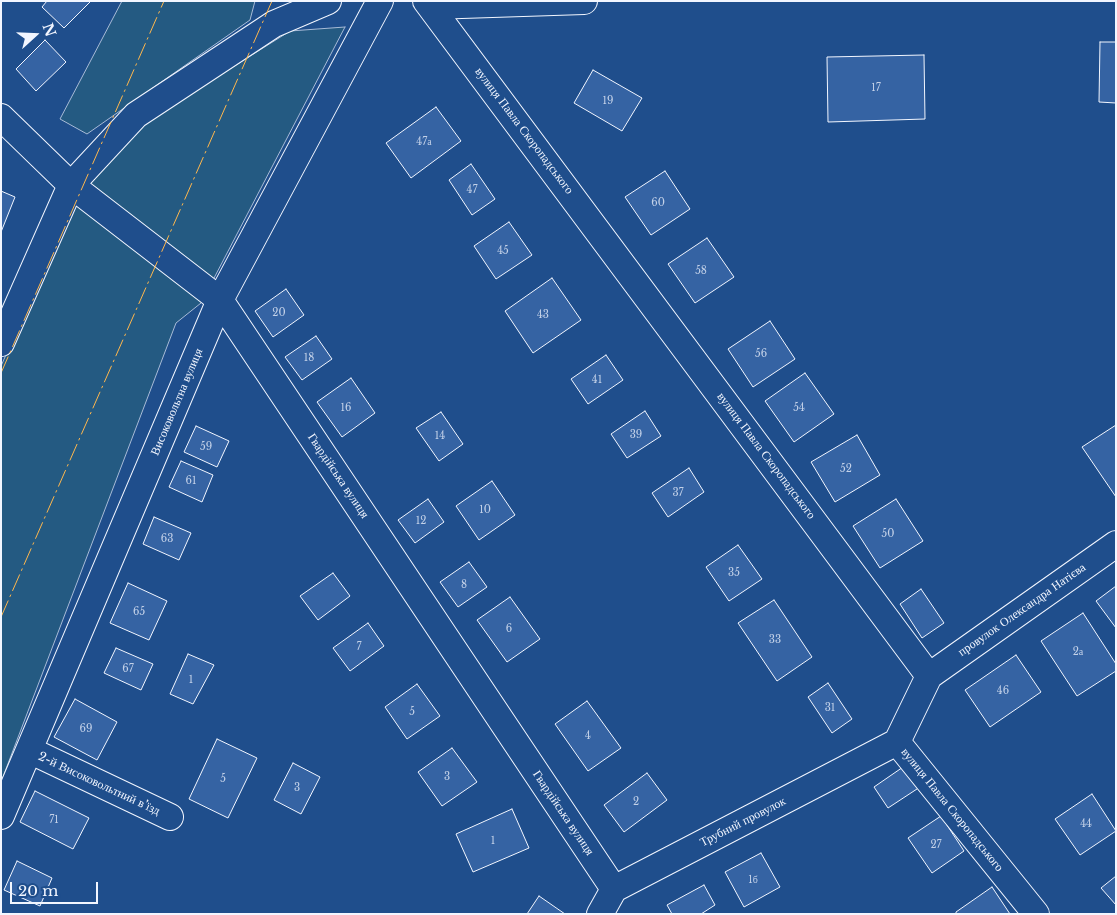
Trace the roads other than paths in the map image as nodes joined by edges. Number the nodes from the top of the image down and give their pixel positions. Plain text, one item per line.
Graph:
1 (328, 1) edge
2 (380, 1) edge
3 (584, 1) edge
4 (428, 4) edge
5 (1, 118) edge
6 (71, 185) junction
7 (220, 300) junction
8 (1, 343) edge
9 (1116, 544) edge
10 (929, 676) junction
11 (897, 742) junction
12 (29, 750) junction
13 (1, 816) edge
14 (170, 817) dead end
15 (614, 889) junction
16 (600, 914) edge
17 (1036, 914) edge

1 - 6 street
2 - 7 street, Високовольтна вулиця
3 - 4 street
4 - 10 street, вулиця Павла Скоропадського
5 - 6 street, Гвардійська вулиця
6 - 7 street, Гвардійська вулиця
6 - 8 street
7 - 12 street, Високовольтна вулиця
7 - 15 street, Гвардійська вулиця
9 - 10 street, провулок Олександра Натієва
10 - 11 street, вулиця Павла Скоропадського
11 - 15 street, Трубний провулок
11 - 17 street, вулиця Павла Скоропадського
12 - 13 street, Високовольтна вулиця
12 - 14 street, 2-й Високовольтний в’їзд
15 - 16 street

